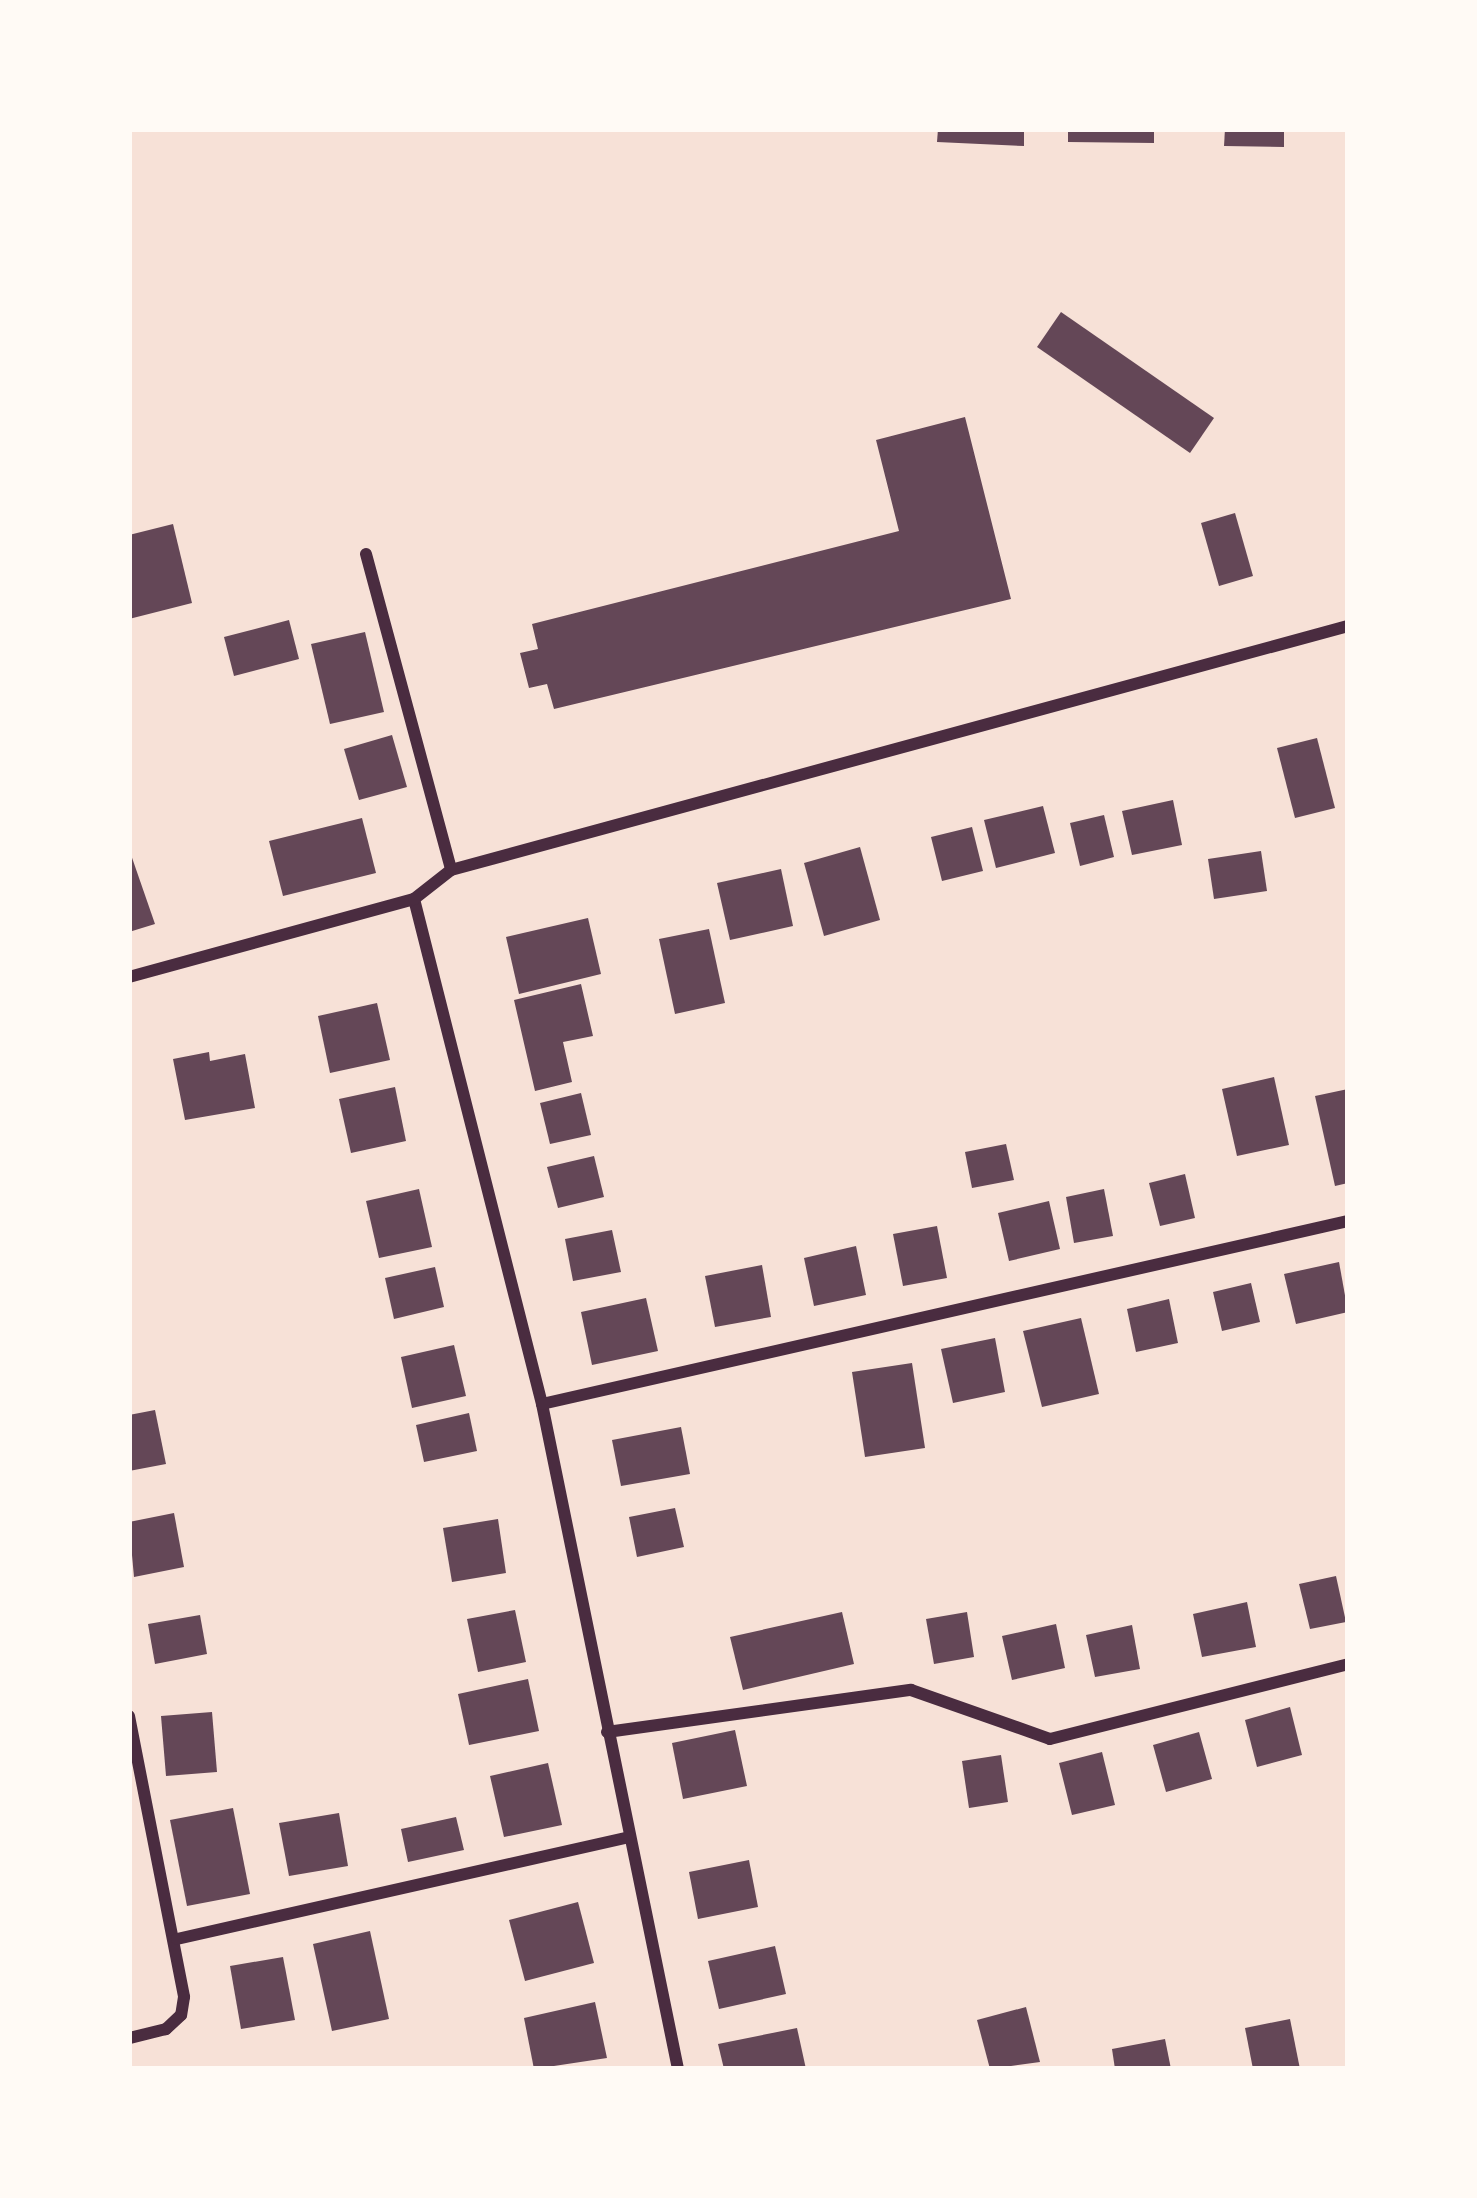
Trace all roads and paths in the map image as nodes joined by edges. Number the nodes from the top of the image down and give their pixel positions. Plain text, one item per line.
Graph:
1 (366, 554) dead end
2 (1348, 626) edge
3 (452, 870) junction
4 (414, 899) junction
5 (129, 977) edge
6 (1348, 1222) edge
7 (542, 1404) junction
8 (1348, 1664) edge
9 (129, 1716) edge
10 (607, 1732) junction
11 (630, 1837) junction
12 (177, 1939) junction
13 (129, 2038) edge
14 (678, 2069) edge

1 - 3 street
2 - 3 street
3 - 4 street
4 - 5 street
4 - 7 street
6 - 7 street
7 - 10 street
8 - 10 street
9 - 12 street
10 - 11 street
11 - 12 street
11 - 14 street
12 - 13 street

